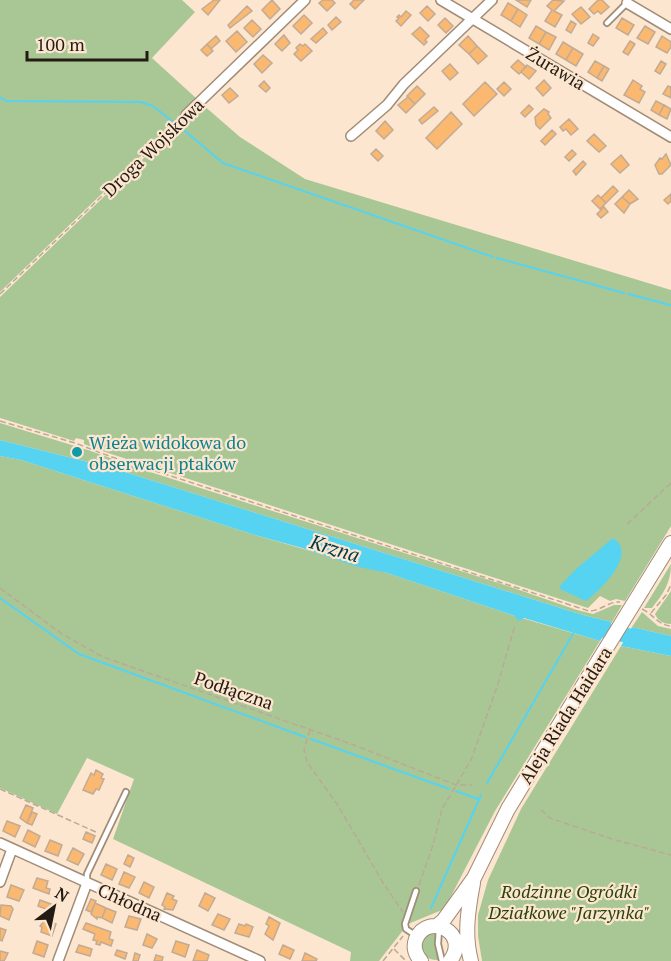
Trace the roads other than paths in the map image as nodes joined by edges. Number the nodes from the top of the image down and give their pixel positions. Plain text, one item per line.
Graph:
1 (305, 0) edge
2 (441, 0) edge
3 (492, 0) edge
4 (629, 1) edge
5 (472, 18) junction
6 (607, 23) dead end
7 (671, 29) edge
8 (186, 115) road end
9 (351, 136) dead end
10 (671, 136) edge
11 (671, 543) edge
12 (126, 792) dead end
13 (0, 843) edge
14 (12, 849) junction
15 (474, 878) junction
16 (0, 882) edge
17 (87, 883) junction
18 (416, 891) road end
19 (466, 891) junction
20 (438, 926) junction
21 (452, 934) junction
22 (417, 937) junction
23 (413, 959) edge
24 (451, 960) edge
25 (58, 961) edge
26 (260, 961) edge
27 (471, 961) edge

1 - 8 street, Droga Wojskowa
2 - 5 street, Żurawia
3 - 5 street
4 - 6 lane
4 - 7 street
5 - 9 street
5 - 10 street, Żurawia
11 - 15 street, Aleja Riada Haidara, bridge
12 - 17 lane
13 - 14 street, Chłodna
14 - 16 street
14 - 17 street, Chłodna
15 - 19 street, Aleja Riada Haidara
15 - 27 street
17 - 25 street
17 - 26 street, Chłodna
18 - 22 lane
19 - 20 street, Aleja Riada Haidara
19 - 21 street, Aleja Riada Haidara
20 - 21 street
20 - 22 street
20 - 24 lane
21 - 24 street
22 - 23 street

